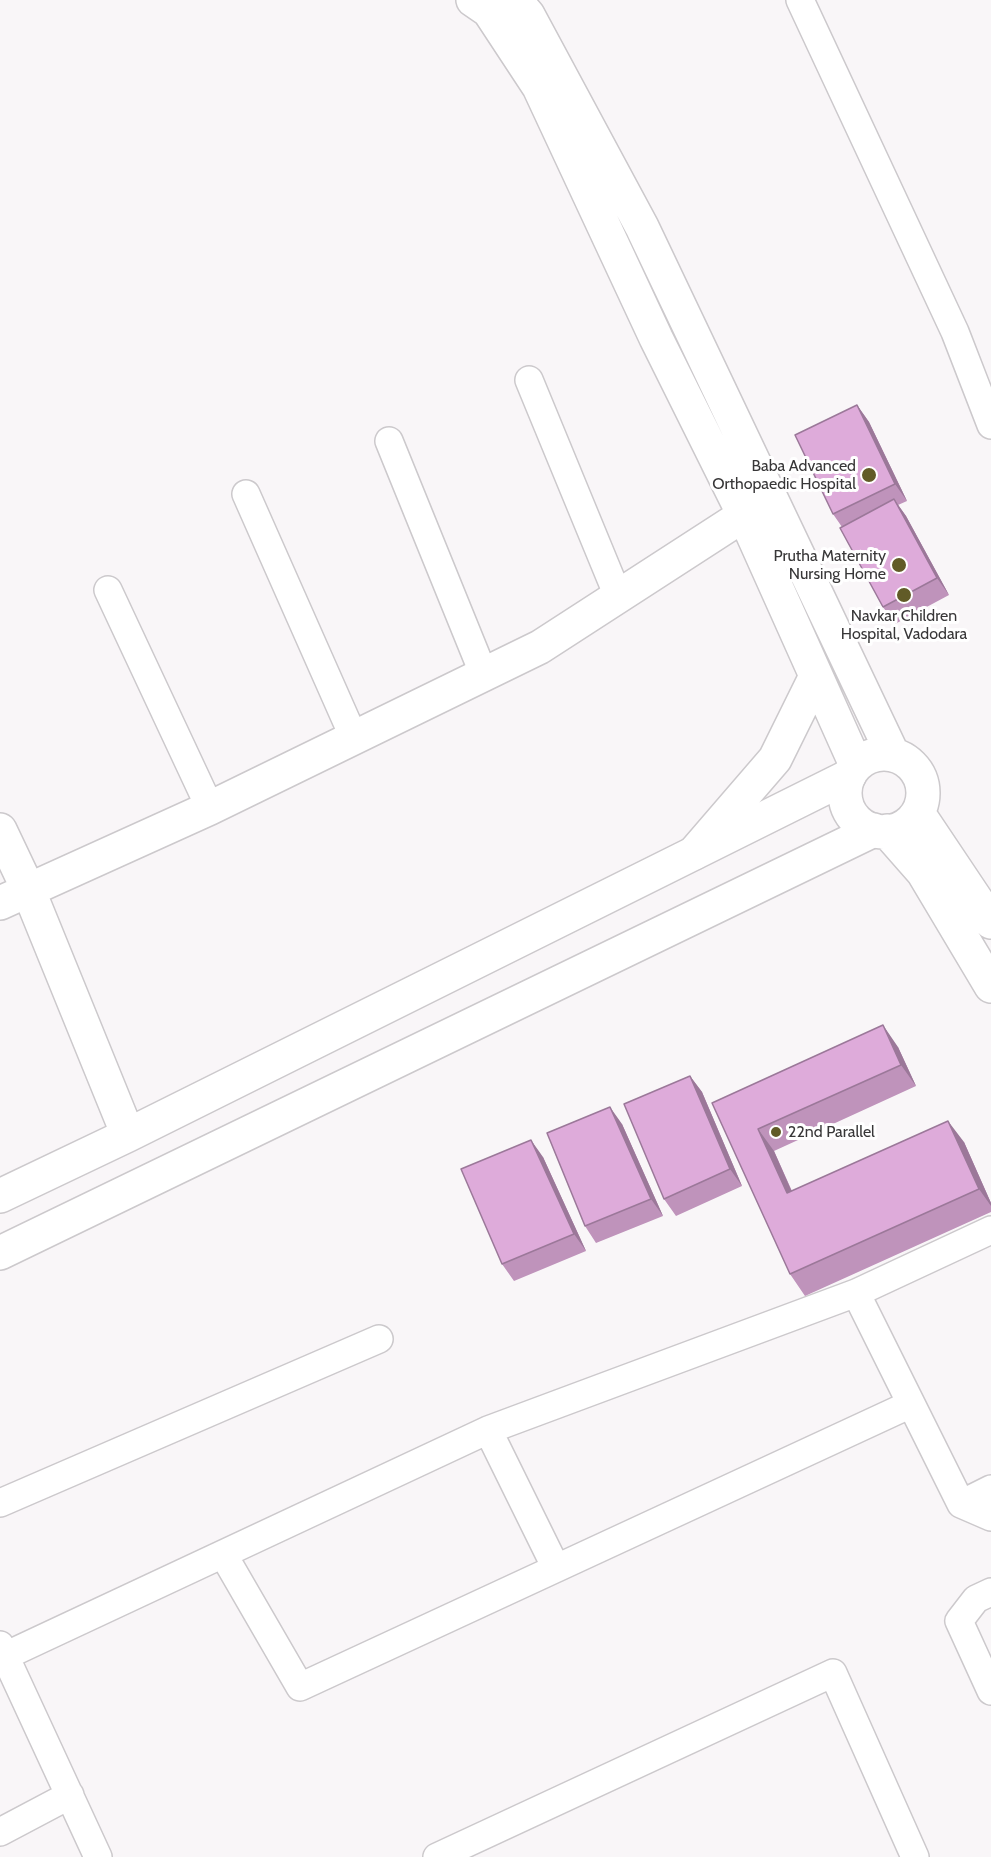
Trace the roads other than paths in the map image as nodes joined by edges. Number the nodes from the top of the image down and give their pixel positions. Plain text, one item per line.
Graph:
1 (800, 0) edge
2 (502, 2) edge
3 (529, 380) dead end
4 (991, 425) edge
5 (389, 441) dead end
6 (246, 494) dead end
7 (744, 515) junction
8 (108, 590) dead end
9 (618, 596) junction
10 (483, 675) junction
11 (816, 676) junction
12 (354, 738) junction
13 (893, 755) junction
14 (853, 771) junction
15 (210, 808) junction
16 (918, 813) junction
17 (0, 830) edge
18 (880, 831) junction
19 (694, 854) junction
20 (14, 896) edge
21 (991, 922) edge
22 (991, 986) edge
23 (128, 1135) junction
24 (0, 1196) edge
25 (991, 1230) edge
26 (0, 1253) edge
27 (856, 1293) junction
28 (379, 1339) dead end
29 (911, 1404) junction
30 (488, 1430) junction
31 (991, 1489) edge
32 (0, 1503) edge
33 (961, 1504) junction
34 (991, 1517) edge
35 (223, 1554) junction
36 (556, 1568) junction
37 (991, 1592) edge
38 (3, 1650) edge
39 (991, 1691) edge
40 (10, 1694) edge
41 (70, 1795) junction
42 (0, 1832) edge
43 (98, 1857) edge
44 (437, 1857) edge
45 (915, 1857) edge

1 - 4 street
2 - 7 street
2 - 13 street
3 - 9 street
5 - 10 street
6 - 12 street
7 - 9 street
7 - 11 street
8 - 15 street
9 - 10 street
10 - 12 street
11 - 14 street
11 - 19 street
12 - 15 street
13 - 14 street
13 - 16 street
14 - 18 street
14 - 19 street
15 - 20 street
16 - 18 street
16 - 21 street
17 - 20 street
18 - 22 street
18 - 26 street
19 - 23 street
20 - 23 street
23 - 24 street
25 - 27 street
27 - 29 street
27 - 30 street
28 - 32 street
29 - 33 street
29 - 36 street
30 - 35 street
30 - 36 street
31 - 33 street
33 - 34 street
35 - 36 street
35 - 38 street
37 - 39 street
38 - 40 street
40 - 41 street
41 - 42 street
41 - 43 street
44 - 45 street

